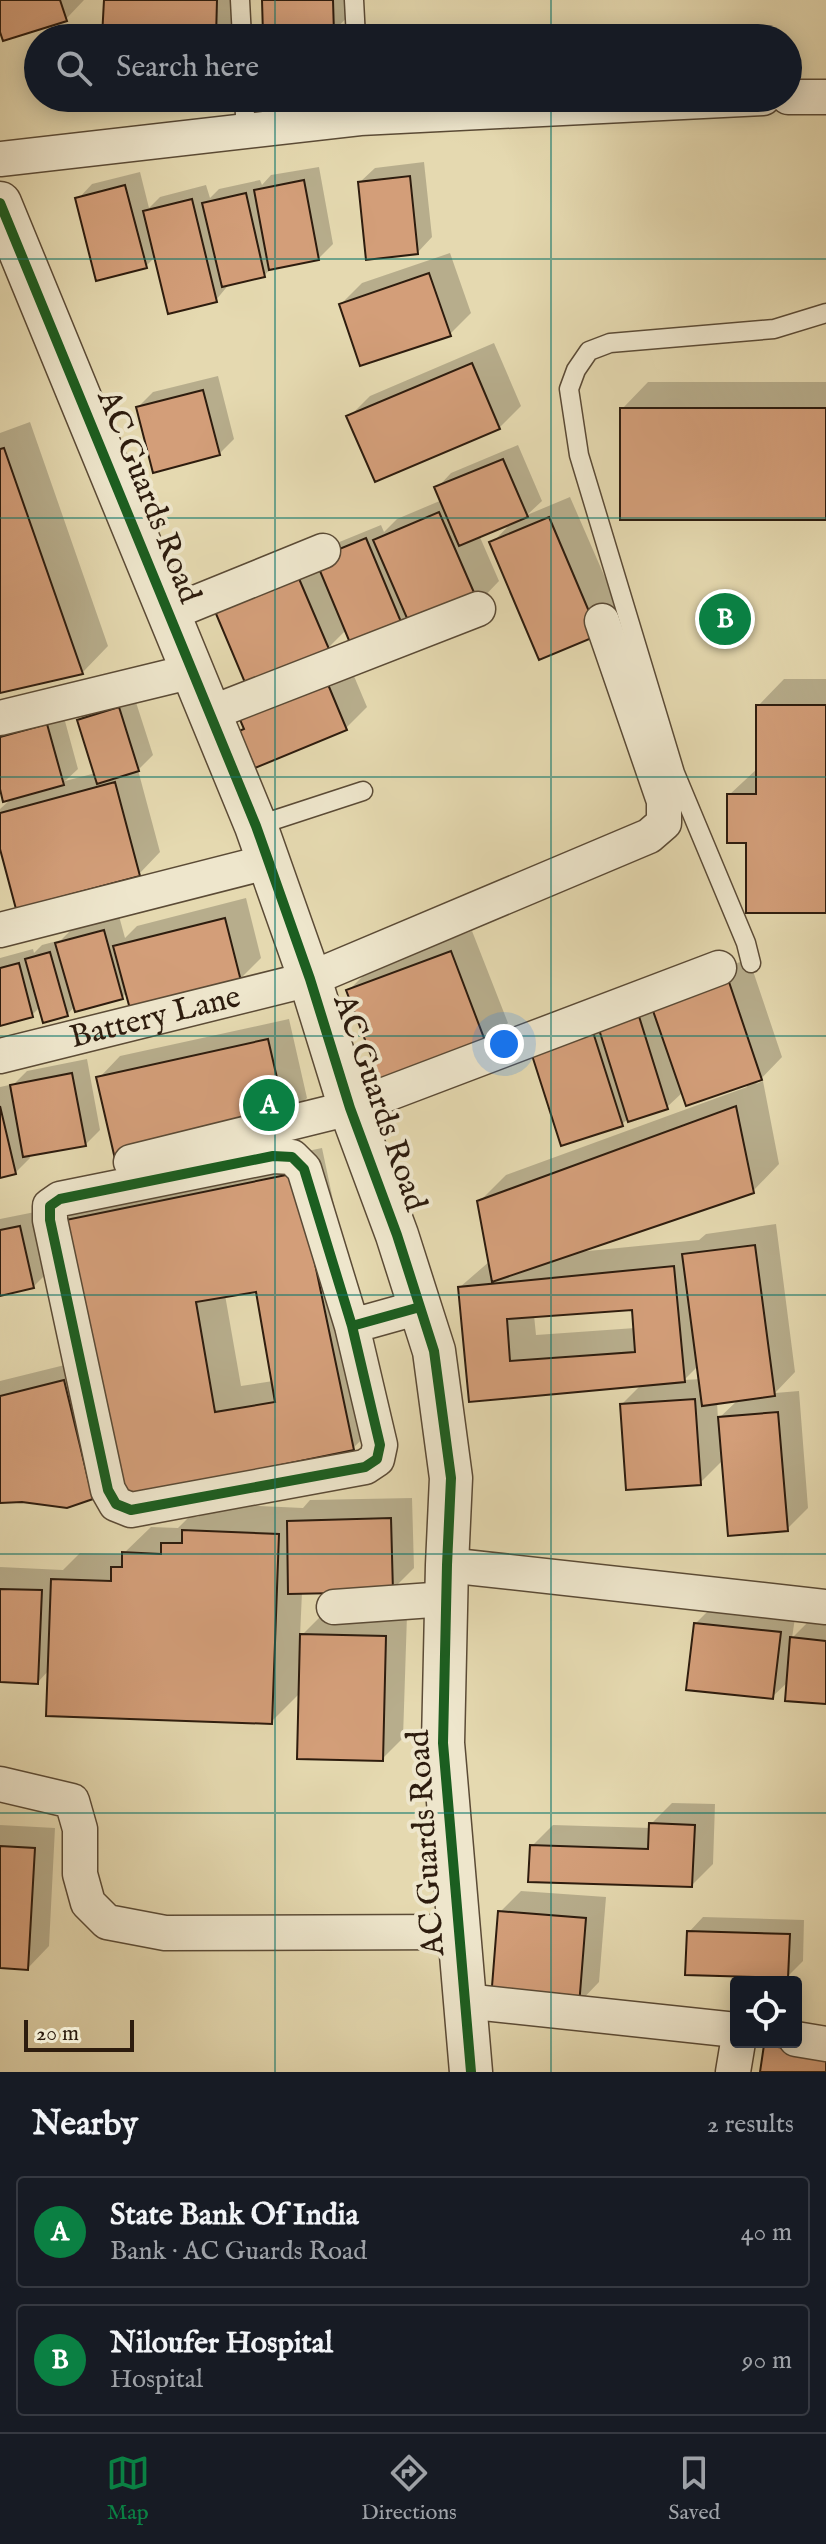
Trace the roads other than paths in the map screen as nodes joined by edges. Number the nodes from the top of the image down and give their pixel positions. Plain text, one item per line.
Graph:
1 (240, 0) edge
2 (354, 0) edge
3 (241, 24) edge
4 (355, 24) edge
5 (802, 97) edge
6 (826, 97) edge
7 (245, 112) edge
8 (341, 112) edge
9 (246, 132) junction
10 (0, 159) edge
11 (0, 205) edge
12 (826, 313) edge
13 (323, 551) dead end
14 (478, 609) dead end
15 (168, 614) junction
16 (602, 621) dead end
17 (193, 671) junction
18 (211, 713) junction
19 (0, 718) edge
20 (363, 791) dead end
21 (262, 844) junction
22 (0, 930) edge
23 (735, 966) joint
24 (310, 979) junction
25 (0, 1056) edge
26 (350, 1108) junction
27 (70, 1177) dead end
28 (420, 1307) junction
29 (352, 1326) junction
30 (446, 1582) junction
31 (334, 1607) dead end
32 (826, 1607) edge
33 (0, 1784) edge
34 (459, 1932) junction
35 (465, 2001) junction
36 (730, 2029) edge
37 (802, 2040) edge
38 (826, 2044) edge
39 (737, 2048) edge
40 (471, 2072) edge
41 (733, 2072) edge

1 - 3 lane
2 - 4 lane
5 - 6 street
7 - 9 lane
8 - 9 street
9 - 10 street
11 - 15 street, AC Guards Road
12 - 23 lane
13 - 15 street
14 - 18 street
15 - 17 street, AC Guards Road
16 - 24 street, Battery Lane
17 - 18 street, AC Guards Road
17 - 19 street
18 - 21 street, AC Guards Road
20 - 21 lane
21 - 22 street
21 - 24 street, AC Guards Road
23 - 26 street
24 - 25 street, Battery Lane
24 - 26 street, AC Guards Road
26 - 27 street
26 - 28 street, AC Guards Road
28 - 29 street
28 - 30 street, AC Guards Road
29 - 29 street
30 - 31 street
30 - 32 street
30 - 34 street, AC Guards Road
33 - 34 street
34 - 35 street, AC Guards Road
35 - 36 street
35 - 40 street, AC Guards Road
37 - 38 street
39 - 41 street

